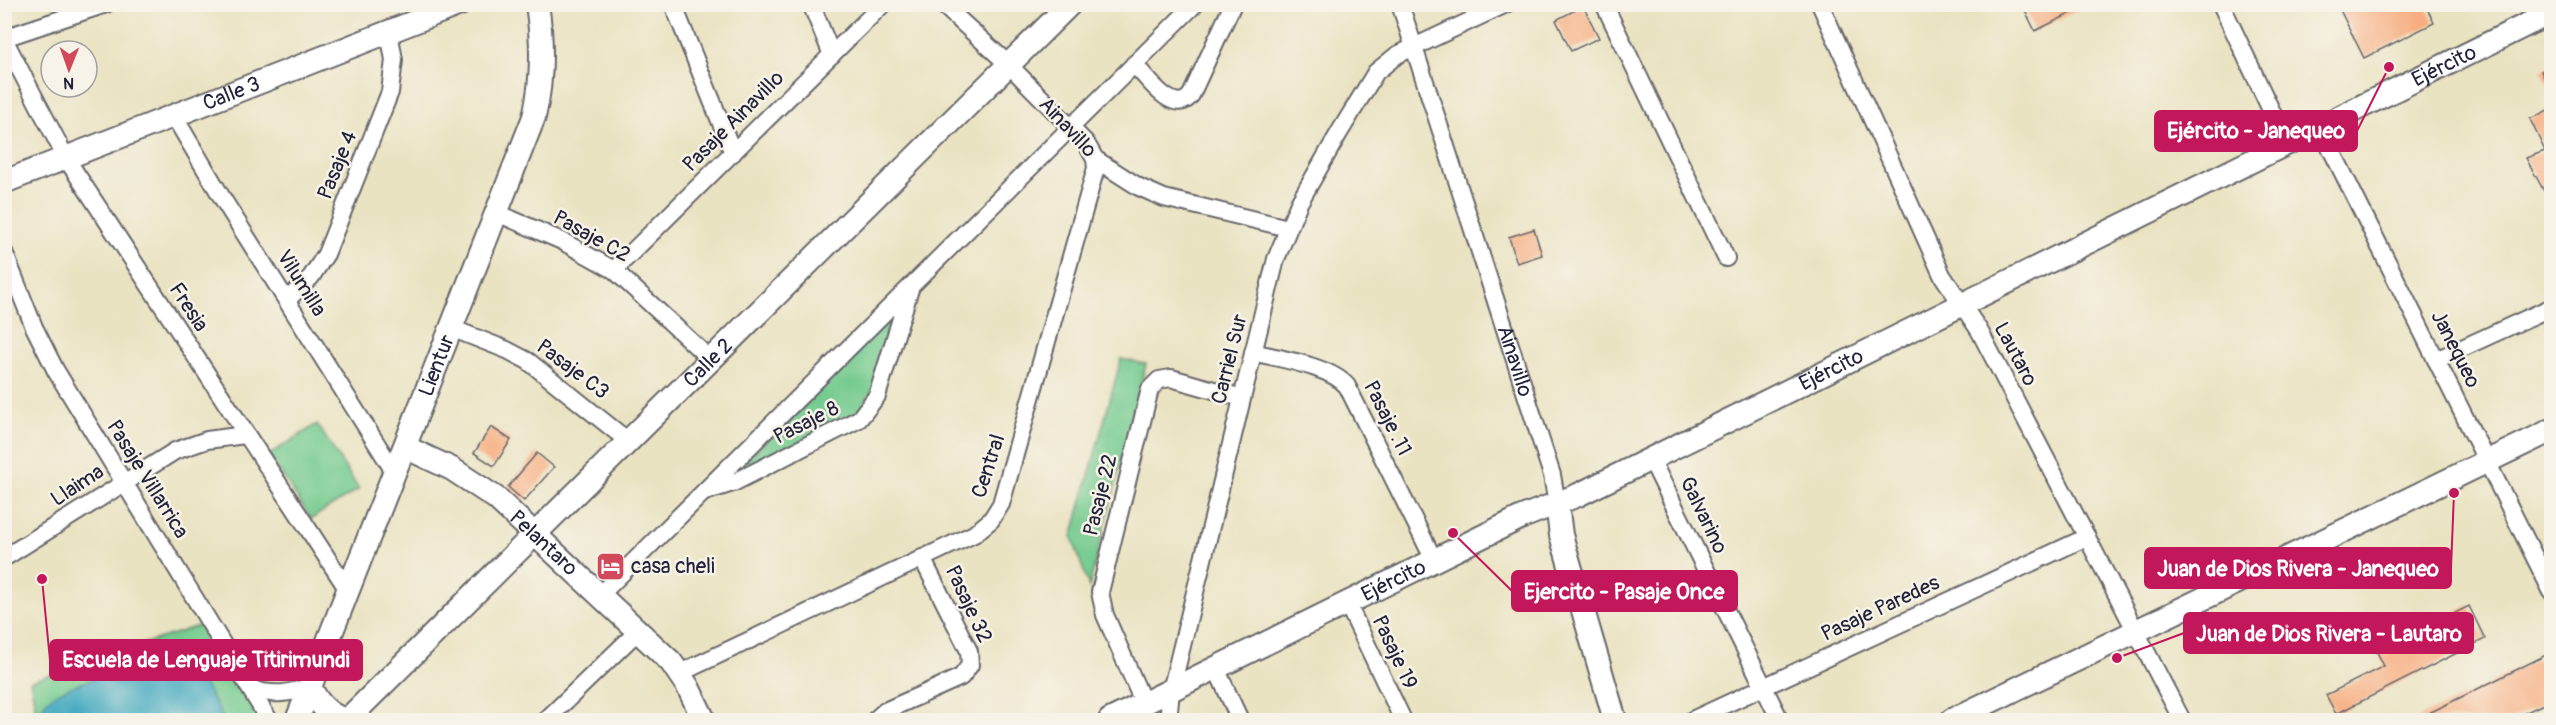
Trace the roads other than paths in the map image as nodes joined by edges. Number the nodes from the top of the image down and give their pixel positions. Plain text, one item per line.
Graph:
1 (106, 4) edge
2 (460, 4) edge
3 (537, 4) edge
4 (673, 4) edge
5 (812, 4) edge
6 (883, 4) edge
7 (942, 4) edge
8 (1070, 4) edge
9 (1195, 4) edge
10 (1233, 4) edge
11 (1400, 4) edge
12 (1506, 4) edge
13 (1604, 4) edge
14 (1820, 4) edge
15 (2221, 4) edge
16 (2552, 12) edge
17 (389, 32) junction
18 (4, 39) edge
19 (1414, 48) junction
20 (831, 55) junction
21 (1008, 64) junction
22 (1134, 64) junction
23 (174, 116) junction
24 (1070, 126) junction
25 (2320, 127) junction
26 (2287, 144) junction
27 (733, 153) junction
28 (66, 158) junction
29 (1095, 159) junction
30 (4, 182) edge
31 (497, 213) junction
32 (1288, 228) junction
33 (4, 252) edge
34 (1726, 258) dead end
35 (614, 270) junction
36 (911, 284) junction
37 (287, 300) junction
38 (1961, 305) junction
39 (2552, 307) edge
40 (451, 328) junction
41 (1253, 352) junction
42 (710, 359) junction
43 (2436, 360) junction
44 (1242, 398) junction
45 (2552, 430) edge
46 (245, 435) junction
47 (628, 441) junction
48 (405, 447) junction
49 (1651, 459) junction
50 (2487, 461) junction
51 (395, 473) junction
52 (123, 482) junction
53 (704, 492) junction
54 (1557, 504) junction
55 (536, 533) junction
56 (2087, 537) junction
57 (8, 550) edge
58 (922, 558) junction
59 (1434, 560) junction
60 (348, 590) junction
61 (2552, 592) edge
62 (600, 595) junction
63 (1347, 603) junction
64 (638, 631) junction
65 (2137, 631) junction
66 (1216, 668) junction
67 (680, 674) junction
68 (310, 686) junction
69 (1764, 687) junction
70 (252, 689) junction
71 (1171, 691) junction
72 (1144, 704) junction
73 (269, 720) edge
74 (297, 720) edge
75 (346, 720) edge
76 (546, 720) edge
77 (704, 720) edge
78 (875, 720) edge
79 (1110, 720) edge
80 (1168, 720) edge
81 (1240, 720) edge
82 (1403, 720) edge
83 (1615, 720) edge
84 (1692, 720) edge
85 (1780, 720) edge
86 (1952, 720) edge
87 (2182, 720) edge

1 - 18 street
2 - 17 street, Calle 3
3 - 31 street, Lientur
4 - 27 street
5 - 20 street
6 - 20 street, Pasaje Ainavillo
7 - 21 street, Ainavillo
8 - 21 street, Calle 2
9 - 22 street, Pasaje 8
10 - 22 street
11 - 19 street, Ainavillo
12 - 19 street, Carriel Sur
13 - 34 street
14 - 38 street, Lautaro
15 - 26 street
16 - 25 street, Ejército
17 - 23 street, Calle 3
17 - 37 street, Pasaje 4
18 - 28 street, Fresia
19 - 32 street, Carriel Sur
19 - 54 street, Ainavillo
20 - 27 street, Pasaje Ainavillo
21 - 24 street, Ainavillo
21 - 42 street, Calle 2
22 - 24 street, Pasaje 8
23 - 28 street, Calle 3
23 - 37 street, Vilumilla
24 - 29 street, Ainavillo
24 - 36 street, Pasaje 8
25 - 26 street, Ejército
25 - 43 street, Janequeo
26 - 38 street, Ejército
27 - 35 street, Pasaje Ainavillo
28 - 30 street, Calle 3
28 - 46 street, Fresia
29 - 32 street, Ainavillo
29 - 58 street, Central
31 - 35 street, Pasaje C2
31 - 40 street, Lientur
32 - 41 street, Carriel Sur
33 - 52 street, Pasaje Villarrica
35 - 42 street, Pasaje C2
36 - 53 street, Pasaje 8
36 - 53 street, Pasaje 8
37 - 51 street, Vilumilla
38 - 49 street, Ejército
38 - 56 street, Lautaro
39 - 43 street
40 - 47 street, Pasaje C3
40 - 48 street, Lientur
41 - 44 street, Carriel Sur
41 - 59 street, Pasaje .11
42 - 47 street, Calle 2
43 - 50 street, Janequeo
44 - 71 street, Carriel Sur
44 - 72 street, Pasaje 22
45 - 50 street
46 - 52 street, Llaima
46 - 60 street, Fresia
47 - 55 street, Calle 2
48 - 51 street, Lientur
48 - 55 street, Pelantaro
49 - 54 street, Ejército
49 - 69 street, Galvarino
50 - 61 street, Janequeo
50 - 65 street
51 - 60 street, Lientur
52 - 57 street, Llaima
52 - 70 street, Pasaje Villarrica
53 - 62 street, Pasaje 8
54 - 59 street, Ejército
54 - 83 street, Ainavillo
55 - 62 street, Pelantaro
55 - 75 street, Calle 2
56 - 65 street, Lautaro
56 - 69 street, Pasaje Paredes
58 - 67 street, Central
58 - 78 street, Pasaje 32
59 - 63 street, Ejército
60 - 68 street, Lientur
62 - 64 street, Pelantaro
63 - 66 street, Ejército
63 - 82 street, Pasaje 19
64 - 67 street, Pelantaro
64 - 76 street
65 - 86 street
65 - 87 street, Lautaro
66 - 71 street, Ejército
66 - 81 street
67 - 77 street, Pelantaro
68 - 70 street
68 - 74 street, Lientur
68 - 75 street
69 - 84 street, Pasaje Paredes
69 - 85 street, Galvarino
70 - 73 street, Pasaje Villarrica
71 - 72 street, Ejército
71 - 80 street, Carriel Sur
72 - 79 street, Ejército

